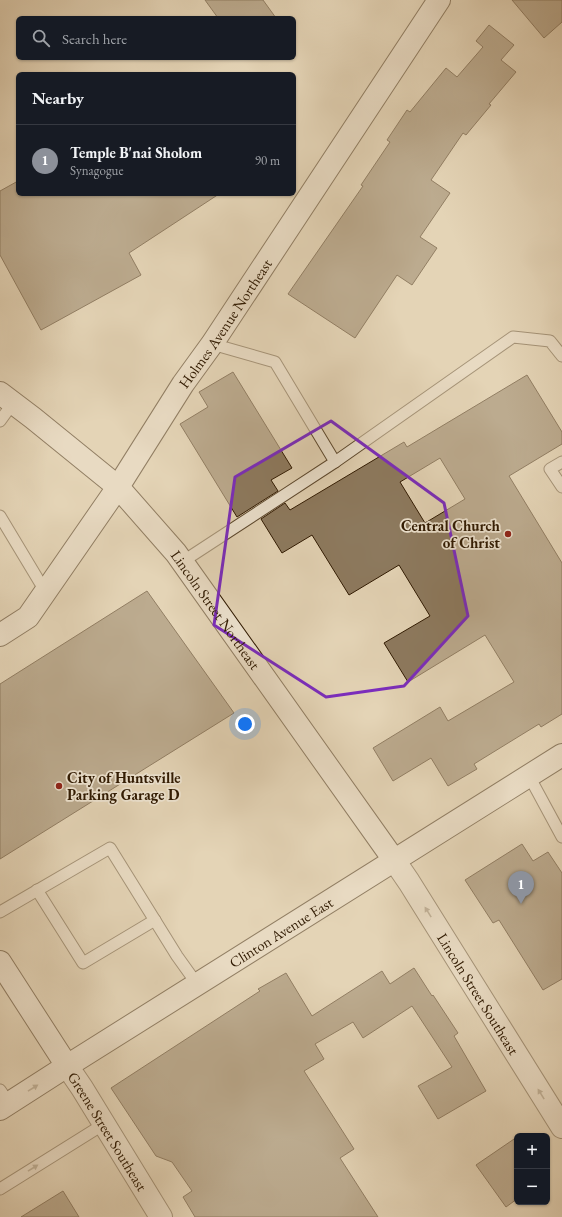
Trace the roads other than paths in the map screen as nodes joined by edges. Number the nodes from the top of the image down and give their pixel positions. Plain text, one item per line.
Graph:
1 (439, 0) edge
2 (212, 344) junction
3 (562, 356) edge
4 (6, 398) edge
5 (0, 421) edge
6 (334, 462) junction
7 (562, 462) edge
8 (118, 487) junction
9 (562, 487) edge
10 (0, 516) edge
11 (182, 562) junction
12 (46, 591) junction
13 (0, 635) edge
14 (562, 755) edge
15 (529, 776) junction
16 (562, 837) edge
17 (394, 860) junction
18 (37, 890) junction
19 (0, 912) edge
20 (155, 920) junction
21 (0, 962) edge
22 (197, 984) junction
23 (67, 1066) junction
24 (3, 1100) edge
25 (104, 1124) junction
26 (562, 1127) edge
27 (0, 1189) edge
28 (161, 1217) edge

1 - 2 street, Holmes Avenue Northeast
2 - 6 lane
2 - 8 street, Holmes Avenue Northeast
3 - 6 lane
4 - 5 lane
4 - 8 street, Lincoln Street Northeast
6 - 11 lane
7 - 9 lane
8 - 11 street, Lincoln Street Northeast
8 - 12 street, Holmes Avenue Northeast
10 - 12 lane
11 - 17 street, Lincoln Street Northeast
12 - 13 street, Holmes Avenue Northeast
14 - 15 street, Clinton Avenue East
15 - 16 lane
15 - 17 street, Clinton Avenue East
17 - 22 street, Clinton Avenue East
26 -> 17 street, Lincoln Street Southeast
18 - 19 lane
18 - 20 lane
18 - 20 lane
20 - 22 lane
21 - 23 street, Greene Street Southeast
22 - 23 street, Clinton Avenue East
24 -> 23 street, Clinton Avenue East
23 - 25 street, Greene Street Southeast
27 -> 25 lane
25 - 28 street, Greene Street Southeast

